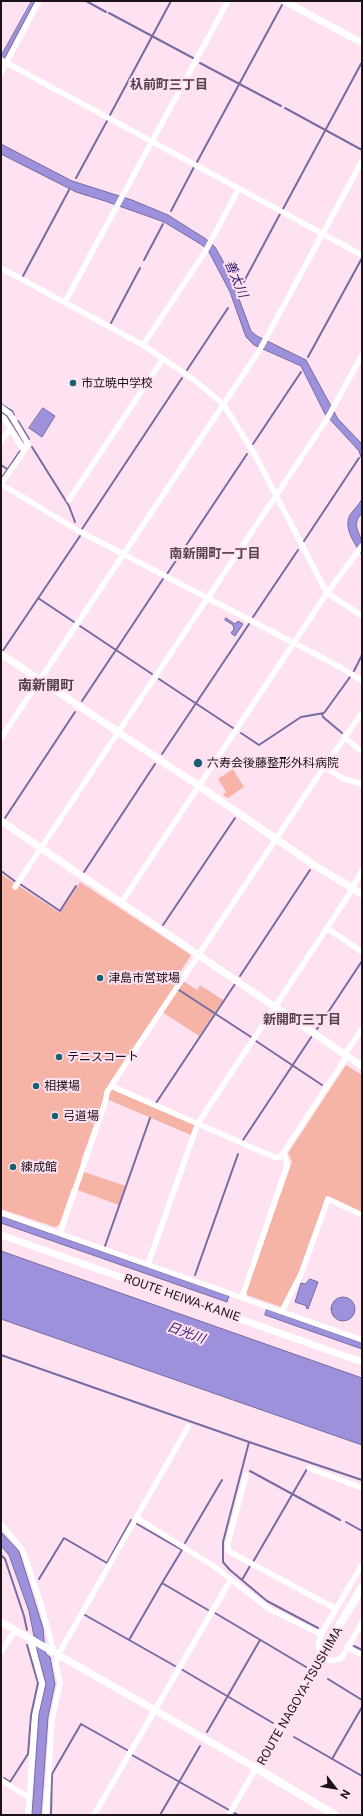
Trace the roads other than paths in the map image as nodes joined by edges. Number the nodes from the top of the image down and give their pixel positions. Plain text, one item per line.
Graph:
1 (39, 1) edge
2 (228, 1) edge
3 (284, 1) edge
4 (362, 43) edge
5 (4, 62) edge
6 (1, 73) edge
7 (152, 142) junction
8 (362, 161) edge
9 (239, 188) junction
10 (323, 234) junction
11 (362, 255) edge
12 (1, 268) edge
13 (65, 302) junction
14 (143, 345) junction
15 (362, 355) edge
16 (163, 359) junction
17 (223, 404) junction
18 (1, 407) edge
19 (1, 416) edge
20 (10, 429) junction
21 (1, 441) edge
22 (24, 451) junction
23 (1, 484) edge
24 (276, 496) junction
25 (69, 500) dead end
26 (362, 546) edge
27 (123, 554) junction
28 (327, 593) junction
29 (208, 598) junction
30 (362, 616) edge
31 (294, 644) junction
32 (2, 655) edge
33 (39, 680) junction
34 (362, 681) edge
35 (362, 713) edge
36 (117, 732) junction
37 (344, 737) junction
38 (1, 738) edge
39 (362, 752) edge
40 (324, 767) junction
41 (362, 784) edge
42 (200, 786) junction
43 (1, 821) edge
44 (276, 838) junction
45 (41, 848) junction
46 (362, 871) edge
47 (15, 887) dead end
48 (352, 888) junction
49 (362, 894) edge
50 (121, 903) junction
51 (327, 928) junction
52 (362, 952) edge
53 (199, 954) junction
54 (276, 1006) junction
55 (362, 1029) edge
56 (346, 1055) junction
57 (362, 1066) edge
58 (111, 1086) junction
59 (198, 1123) junction
60 (284, 1152) junction
61 (1, 1213) edge
62 (362, 1215) edge
63 (60, 1233) junction
64 (1, 1235) edge
65 (148, 1264) junction
66 (242, 1297) junction
67 (282, 1311) junction
68 (362, 1340) edge
69 (362, 1362) edge
70 (188, 1427) dead end
71 (309, 1468) dead end
72 (246, 1474) dead end
73 (362, 1488) edge
74 (137, 1518) junction
75 (1, 1524) edge
76 (362, 1565) edge
77 (231, 1579) junction
78 (362, 1587) edge
79 (336, 1609) junction
80 (1, 1622) edge
81 (362, 1622) edge
82 (15, 1630) junction
83 (321, 1634) junction
84 (32, 1639) junction
85 (347, 1647) junction
86 (1, 1652) edge
87 (54, 1652) junction
88 (362, 1655) edge
89 (321, 1657) junction
90 (154, 1710) junction
91 (256, 1768) junction
92 (1, 1780) edge
93 (28, 1797) junction
94 (28, 1815) edge
95 (46, 1815) edge
96 (94, 1815) edge
97 (229, 1815) edge
98 (335, 1815) edge

1 - 5 street
2 - 7 street
3 - 4 street
5 - 6 street
5 - 7 street
7 - 9 street
7 - 13 street
8 - 10 street
9 - 10 street
9 - 14 street
10 - 11 street
10 - 17 street
12 - 13 street
13 - 14 street
14 - 16 street
15 - 24 street
16 - 17 street
16 - 25 street
17 - 24 street
17 - 27 street
18 - 22 street
19 - 20 street
20 - 21 street
20 - 22 street
22 - 23 street
23 - 27 street
24 - 28 street
24 - 29 street
26 - 28 street
27 - 29 street
27 - 33 street
28 - 30 street
28 - 31 street
29 - 31 street
29 - 36 street
31 - 34 street
31 - 42 street
32 - 33 street
33 - 36 street
33 - 38 street
35 - 37 street
36 - 42 street
36 - 45 street
37 - 39 street
37 - 40 street
40 - 41 street
40 - 44 street
42 - 44 street
42 - 50 street
43 - 45 street
44 - 48 street
44 - 53 street
45 - 47 street
45 - 50 street
46 - 48 street
48 - 49 street
48 - 51 street
50 - 53 street
51 - 52 street
51 - 54 street
53 - 54 street
53 - 58 street
54 - 56 street
54 - 59 street
55 - 56 street
56 - 57 street
56 - 60 street
58 - 59 street
58 - 63 street
59 - 60 street
59 - 65 street
60 - 66 street
61 - 63 street
62 - 67 street
63 - 65 street
64 - 69 street, ROUTE HEIWA-KANIE
65 - 66 street
66 - 67 street
67 - 68 street
70 - 74 street
71 - 73 street
72 - 79 street
74 - 77 street
74 - 87 street
75 - 87 street
76 - 79 street
77 - 83 street
77 - 90 street
78 - 89 main road, ROUTE NAGOYA-TSUSHIMA
79 - 83 street
80 - 82 street
81 - 85 street
82 - 84 street
82 - 86 street
83 - 89 street
84 - 87 street
84 - 93 street
85 - 88 street
85 - 89 street
87 - 90 street
87 - 95 street
89 - 91 main road, ROUTE NAGOYA-TSUSHIMA
90 - 91 street
90 - 96 street
91 - 97 street
91 - 98 main road, ROUTE NAGOYA-TSUSHIMA
92 - 93 street
93 - 94 street

